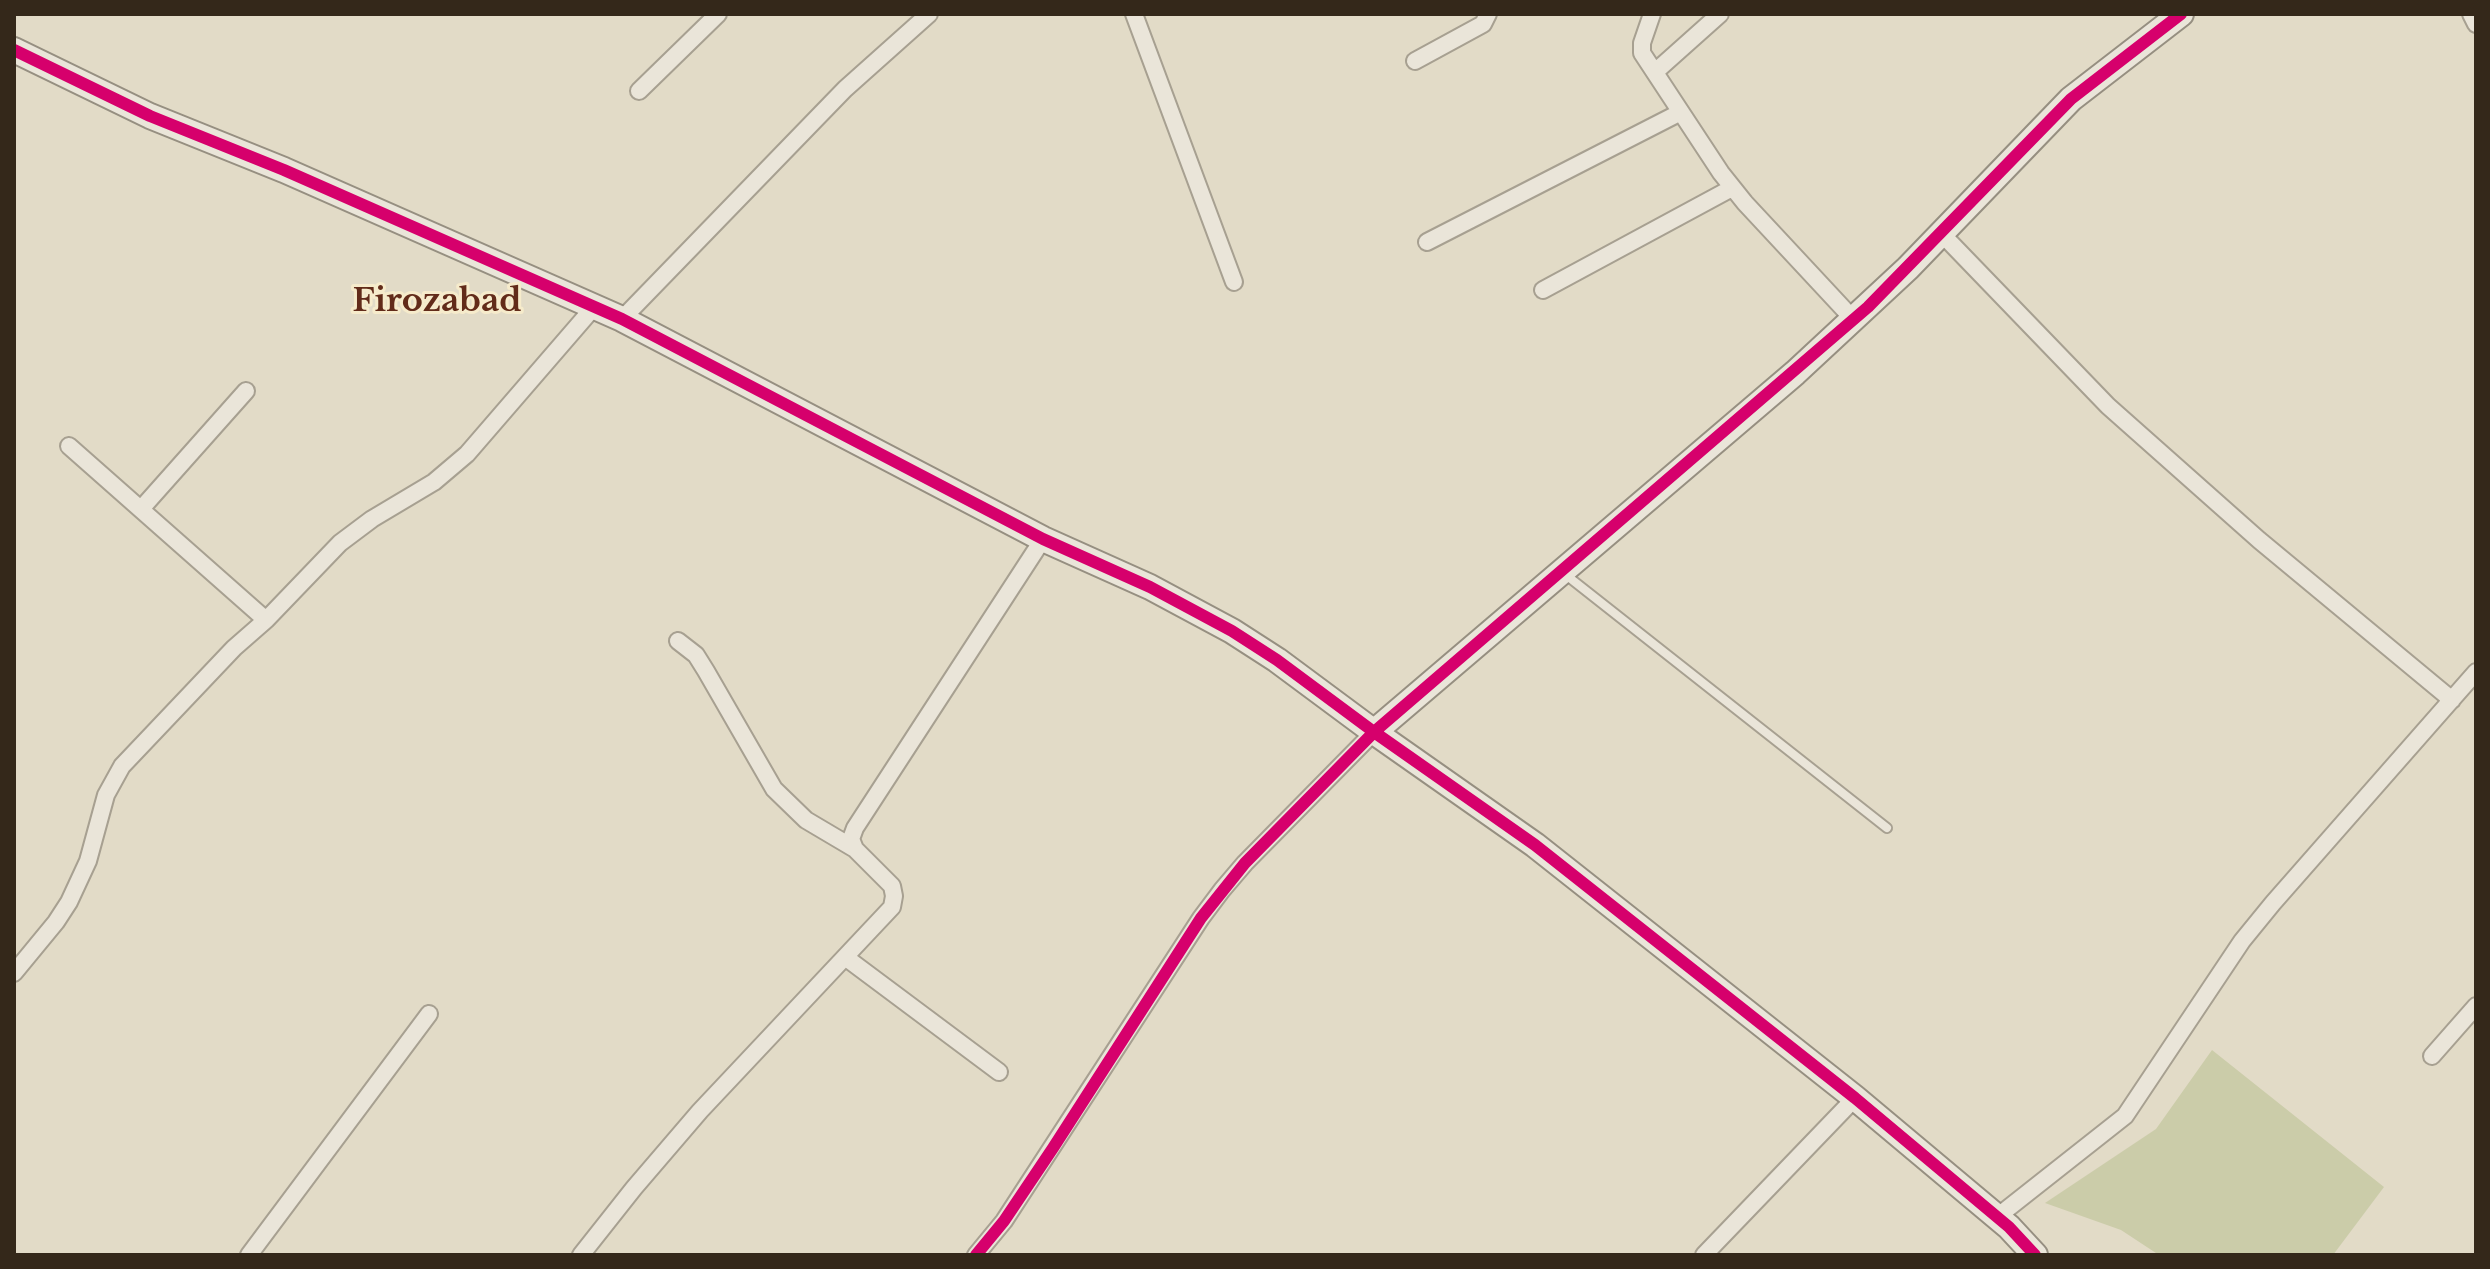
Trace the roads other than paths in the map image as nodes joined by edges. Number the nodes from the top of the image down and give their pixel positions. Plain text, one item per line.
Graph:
1 (718, 14) edge
2 (929, 14) edge
3 (1134, 14) edge
4 (1488, 14) edge
5 (1652, 14) edge
6 (1720, 14) edge
7 (2181, 14) edge
8 (2471, 14) edge
9 (2476, 24) edge
10 (14, 50) edge
11 (1415, 61) dead end
12 (1655, 72) junction
13 (639, 91) dead end
14 (1681, 112) junction
15 (1732, 188) junction
16 (1942, 234) junction
17 (1427, 242) dead end
18 (1234, 282) dead end
19 (1543, 290) dead end
20 (594, 307) junction
21 (622, 319) junction
22 (1854, 320) junction
23 (246, 391) dead end
24 (69, 446) dead end
25 (141, 509) junction
26 (1043, 539) junction
27 (1562, 572) junction
28 (266, 620) junction
29 (678, 641) dead end
30 (2476, 672) edge
31 (2452, 700) junction
32 (1374, 732) junction
33 (1887, 828) dead end
34 (855, 849) junction
35 (845, 957) junction
36 (14, 973) edge
37 (2476, 1006) edge
38 (429, 1014) dead end
39 (2432, 1056) dead end
40 (999, 1072) dead end
41 (1855, 1098) junction
42 (1997, 1217) junction
43 (249, 1255) edge
44 (581, 1255) edge
45 (976, 1255) edge
46 (1704, 1255) edge
47 (2035, 1255) edge

1 - 13 street
2 - 21 street
3 - 18 street
4 - 11 street
5 - 12 street
6 - 12 street
7 - 16 street
8 - 9 street
10 - 20 street
12 - 14 street
14 - 15 street
14 - 17 street
15 - 19 street
15 - 22 street
16 - 22 street
16 - 31 street
20 - 21 street
20 - 28 street
21 - 26 street
22 - 27 street
23 - 25 street
24 - 25 street
25 - 28 street
26 - 32 street
26 - 34 street
27 - 32 street
27 - 33 lane
28 - 36 street
29 - 34 street
30 - 31 street
31 - 42 street
32 - 41 street
32 - 45 street
34 - 35 street
35 - 40 street
35 - 44 street
37 - 39 street
38 - 43 street
41 - 42 street
41 - 46 street
42 - 47 street

